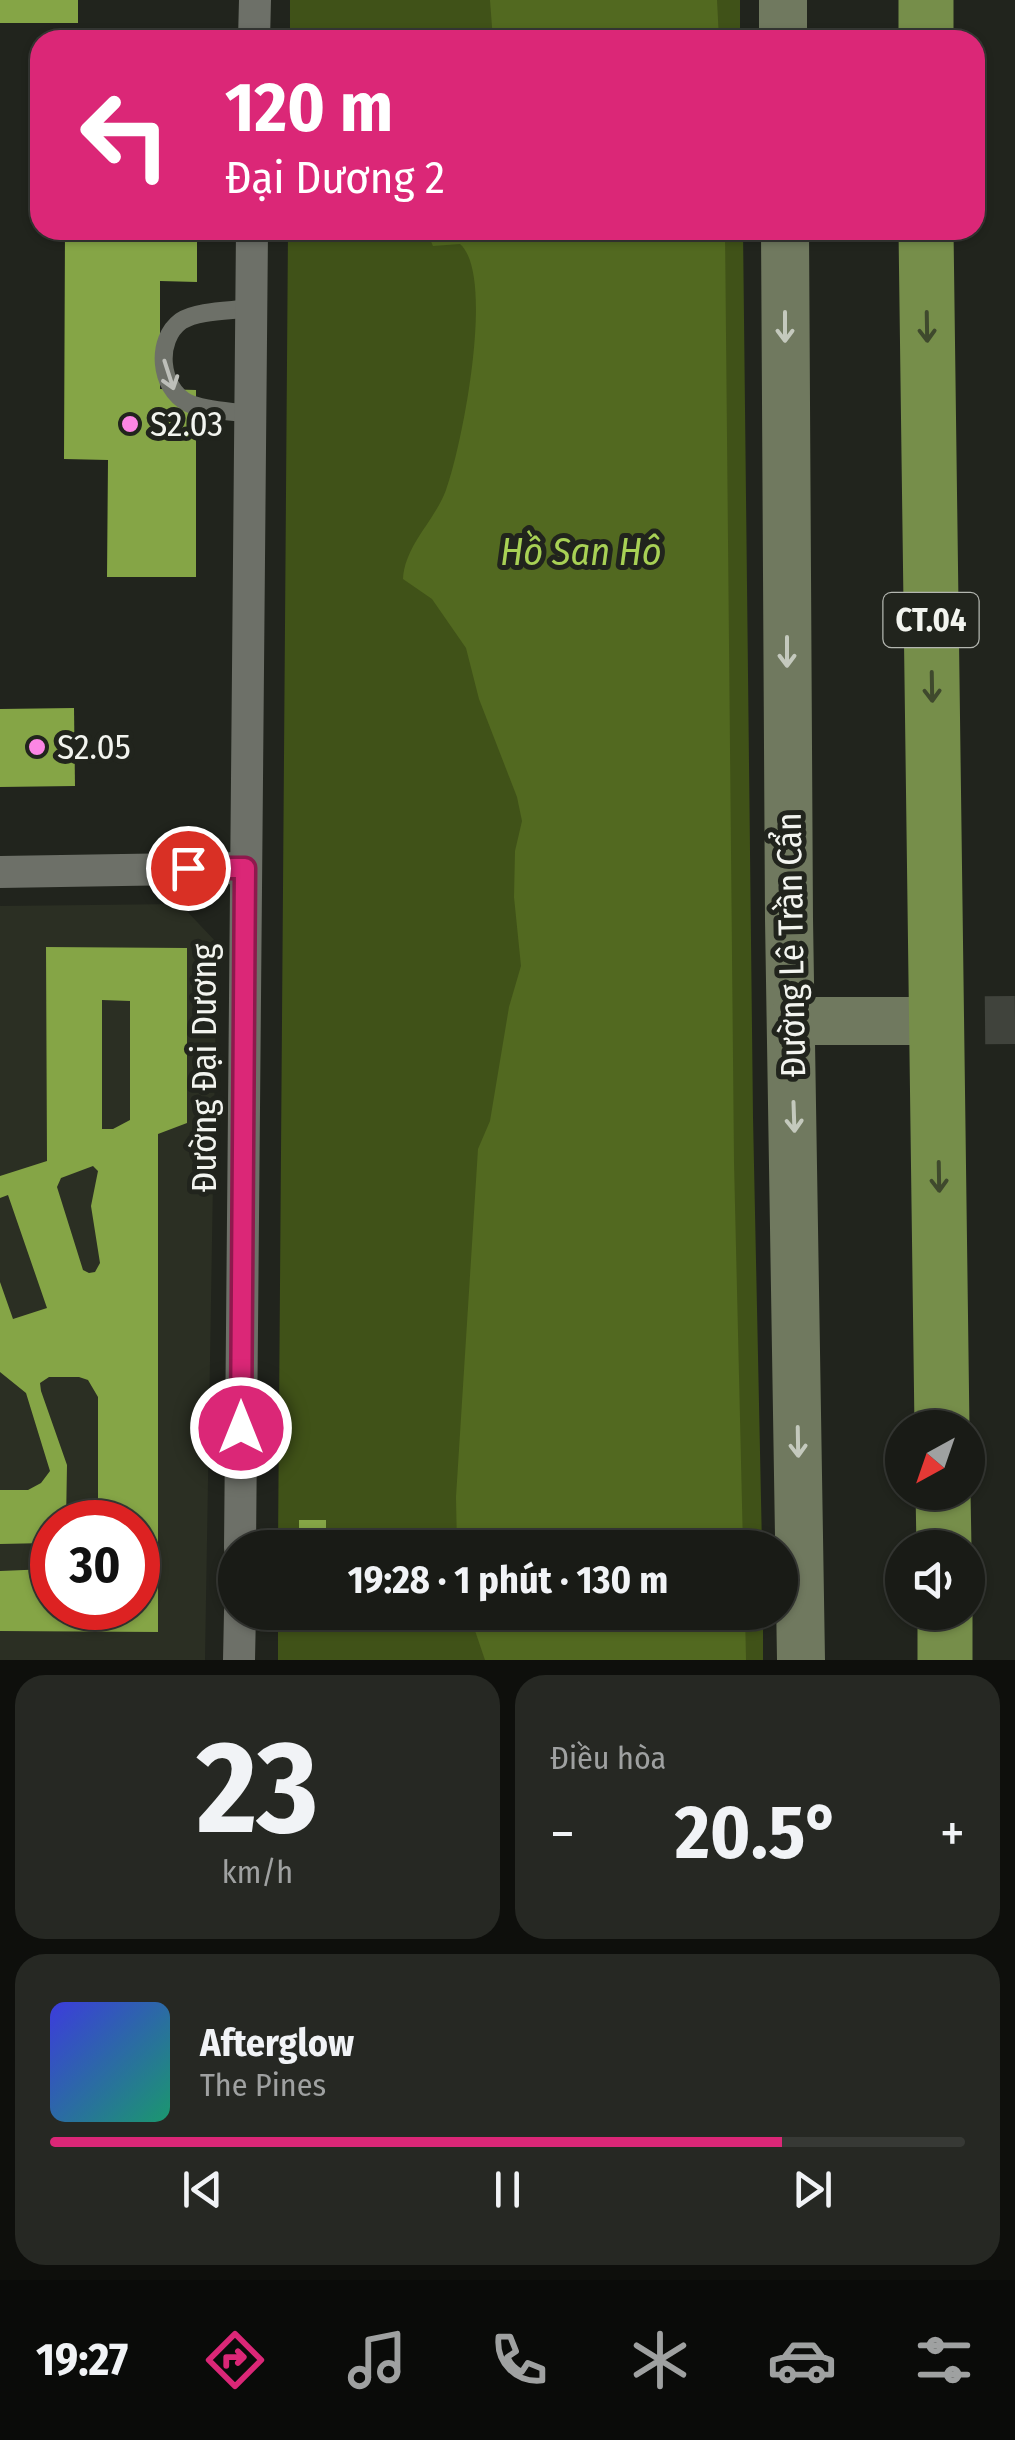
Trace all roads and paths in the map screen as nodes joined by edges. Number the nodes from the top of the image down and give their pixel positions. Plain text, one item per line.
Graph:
1 (255, 0) edge
2 (783, 0) edge
3 (926, 0) edge
4 (254, 30) edge
5 (784, 30) edge
6 (926, 30) edge
7 (252, 240) edge
8 (785, 240) edge
9 (926, 240) edge
10 (252, 308) junction
11 (250, 414) junction
12 (245, 868) junction
13 (0, 872) edge
14 (925, 1015) junction
15 (791, 1021) junction
16 (942, 1410) edge
17 (240, 1530) edge
18 (240, 1630) edge
19 (945, 1630) edge
20 (239, 1660) edge
21 (802, 1660) edge
22 (946, 1660) edge

1 - 4 street
2 - 5 main road
3 - 6 highway
7 - 10 street, Đường Đại Dương
8 -> 15 main road, Đường Lê Trần Cẩn
9 -> 14 highway, CT.04
10 - 11 street, Đường Đại Dương
10 -> 11 lane
11 - 12 street, Đường Đại Dương
12 - 13 street
12 - 17 street, Đường Đại Dương
14 - 15 main road
14 -> 16 highway, CT.04
15 -> 21 main road, Đường Lê Trần Cẩn
18 - 20 street
19 - 22 highway

